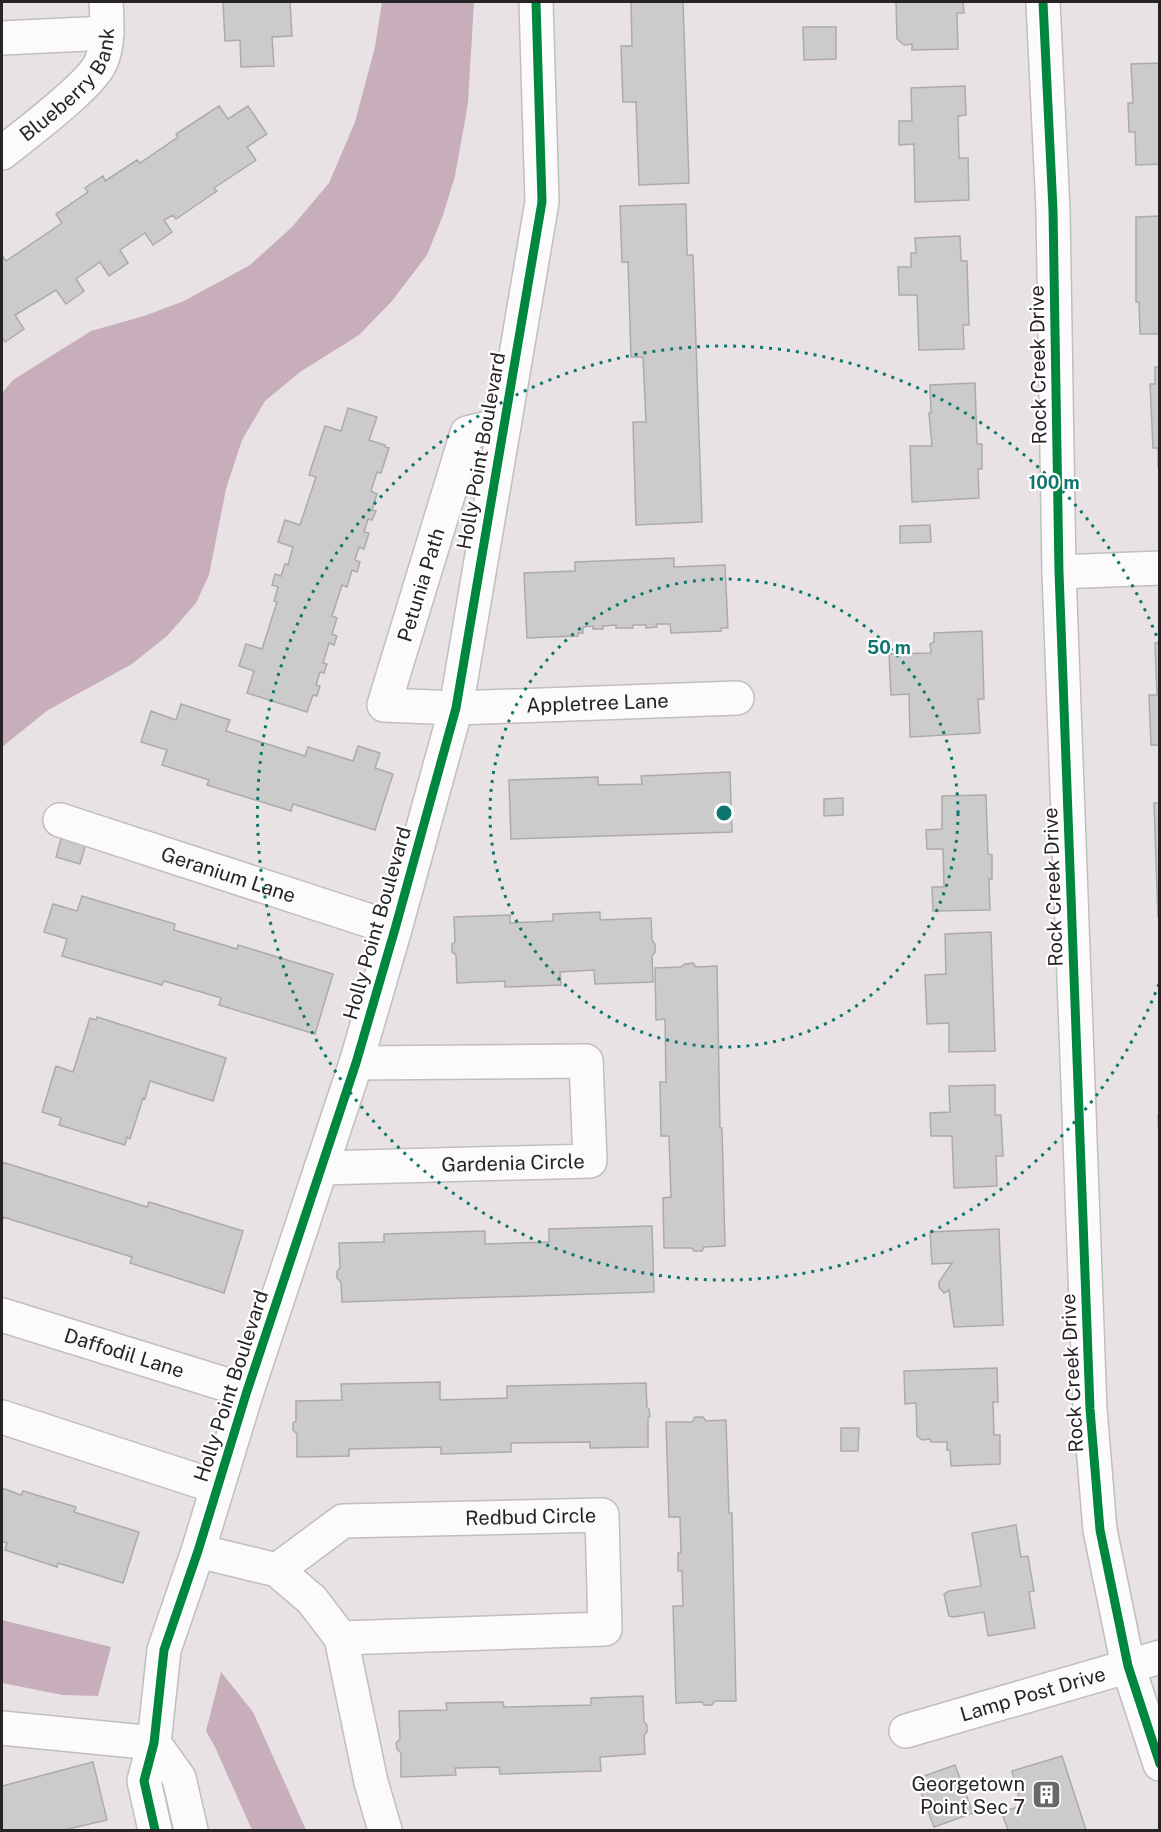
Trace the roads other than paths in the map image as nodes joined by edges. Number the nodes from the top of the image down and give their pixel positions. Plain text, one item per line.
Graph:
1 (537, 2) edge
2 (1043, 2) edge
3 (107, 17) edge
4 (2, 38) edge
5 (2, 153) edge
6 (504, 424) junction
7 (1160, 568) edge
8 (1059, 572) junction
9 (737, 698) dead end
10 (456, 708) junction
11 (60, 820) dead end
12 (395, 929) junction
13 (356, 1063) junction
14 (321, 1168) junction
15 (2, 1315) edge
16 (247, 1390) junction
17 (2, 1418) edge
18 (217, 1487) junction
19 (198, 1551) junction
20 (277, 1570) junction
21 (341, 1638) junction
22 (1160, 1657) edge
23 (1128, 1666) junction
24 (2, 1728) edge
25 (906, 1731) dead end
26 (154, 1743) junction
27 (1160, 1764) edge
28 (155, 1830) edge
29 (191, 1830) edge
30 (385, 1830) edge

1 - 6 street, Holly Point Boulevard
2 - 8 street, Rock Creek Drive
3 - 4 street
3 - 5 street, Blueberry Bank
6 - 10 street, Holly Point Boulevard
6 - 10 street, Petunia Path
7 - 8 street
8 - 23 street, Rock Creek Drive
9 - 10 street, Appletree Lane
10 - 12 street, Holly Point Boulevard
11 - 12 street, Geranium Lane
12 - 13 street, Holly Point Boulevard
13 - 14 street, Holly Point Boulevard
13 - 14 street, Gardenia Circle
14 - 16 street, Holly Point Boulevard
15 - 16 street, Daffodil Lane
16 - 18 street, Holly Point Boulevard
17 - 18 street
18 - 19 street, Holly Point Boulevard
19 - 20 street
19 - 26 street, Holly Point Boulevard
20 - 21 street
20 - 21 street, Redbud Circle
21 - 30 street
22 - 23 street, Lamp Post Drive
23 - 25 street, Lamp Post Drive
23 - 27 street, Rock Creek Drive
24 - 26 street
26 - 28 street, Holly Point Boulevard
26 - 29 street

